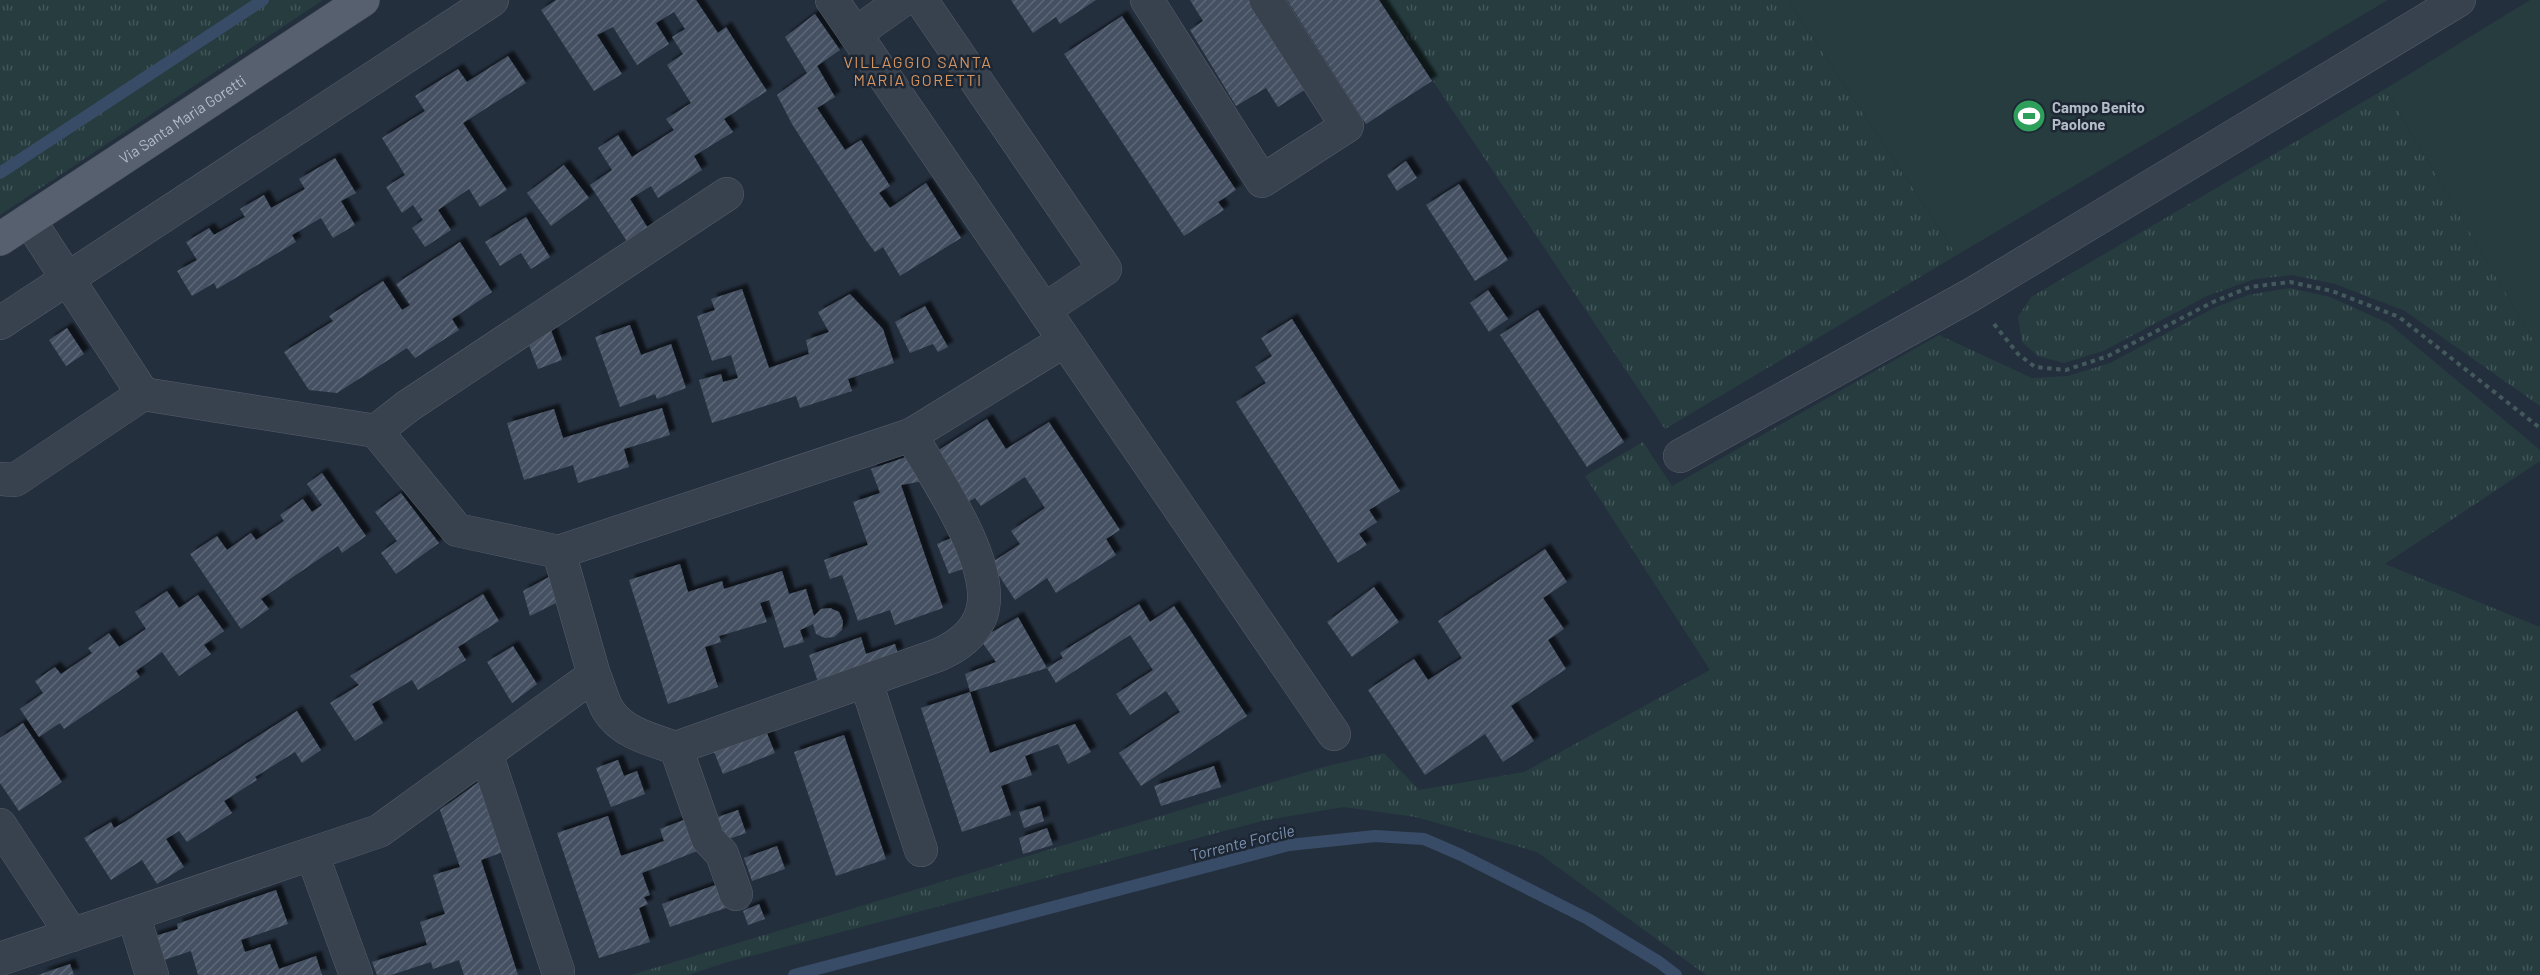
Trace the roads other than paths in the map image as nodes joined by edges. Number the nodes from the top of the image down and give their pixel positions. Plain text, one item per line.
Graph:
1 (363, 0) edge
2 (492, 0) edge
3 (832, 0) edge
4 (903, 0) edge
5 (921, 0) edge
6 (1146, 0) edge
7 (1266, 0) edge
8 (2459, 0) edge
9 (855, 34) junction
10 (727, 194) dead end
11 (29, 220) junction
12 (0, 239) edge
13 (68, 279) junction
14 (1044, 310) junction
15 (0, 323) edge
16 (1065, 341) junction
17 (143, 394) junction
18 (376, 431) junction
19 (911, 435) junction
20 (1680, 456) dead end
21 (0, 479) edge
22 (559, 552) junction
23 (594, 675) junction
24 (866, 682) junction
25 (1334, 734) dead end
26 (676, 748) junction
27 (486, 753) junction
28 (0, 825) edge
29 (921, 850) dead end
30 (312, 854) junction
31 (736, 894) dead end
32 (133, 914) junction
33 (72, 934) junction
34 (0, 959) edge
35 (558, 971) dead end
36 (152, 975) edge
37 (356, 975) edge

1 - 11 main road, Via Santa Maria Goretti
2 - 13 street
3 - 9 street
4 - 9 street
5 - 14 street
6 - 7 street
8 - 20 street
9 - 14 street
10 - 18 street
11 - 12 main road, Via Santa Maria Goretti
11 - 13 street
13 - 15 street
13 - 17 street
14 - 16 street
16 - 19 street
16 - 25 street
17 - 18 street
17 - 21 street
18 - 22 street
19 - 22 street
19 - 24 street
22 - 23 street
23 - 26 street
23 - 27 street
24 - 26 street
24 - 29 street
26 - 31 street
27 - 30 street
27 - 35 street
28 - 33 street
30 - 32 street
30 - 37 street
32 - 33 street
32 - 36 street
33 - 34 street

